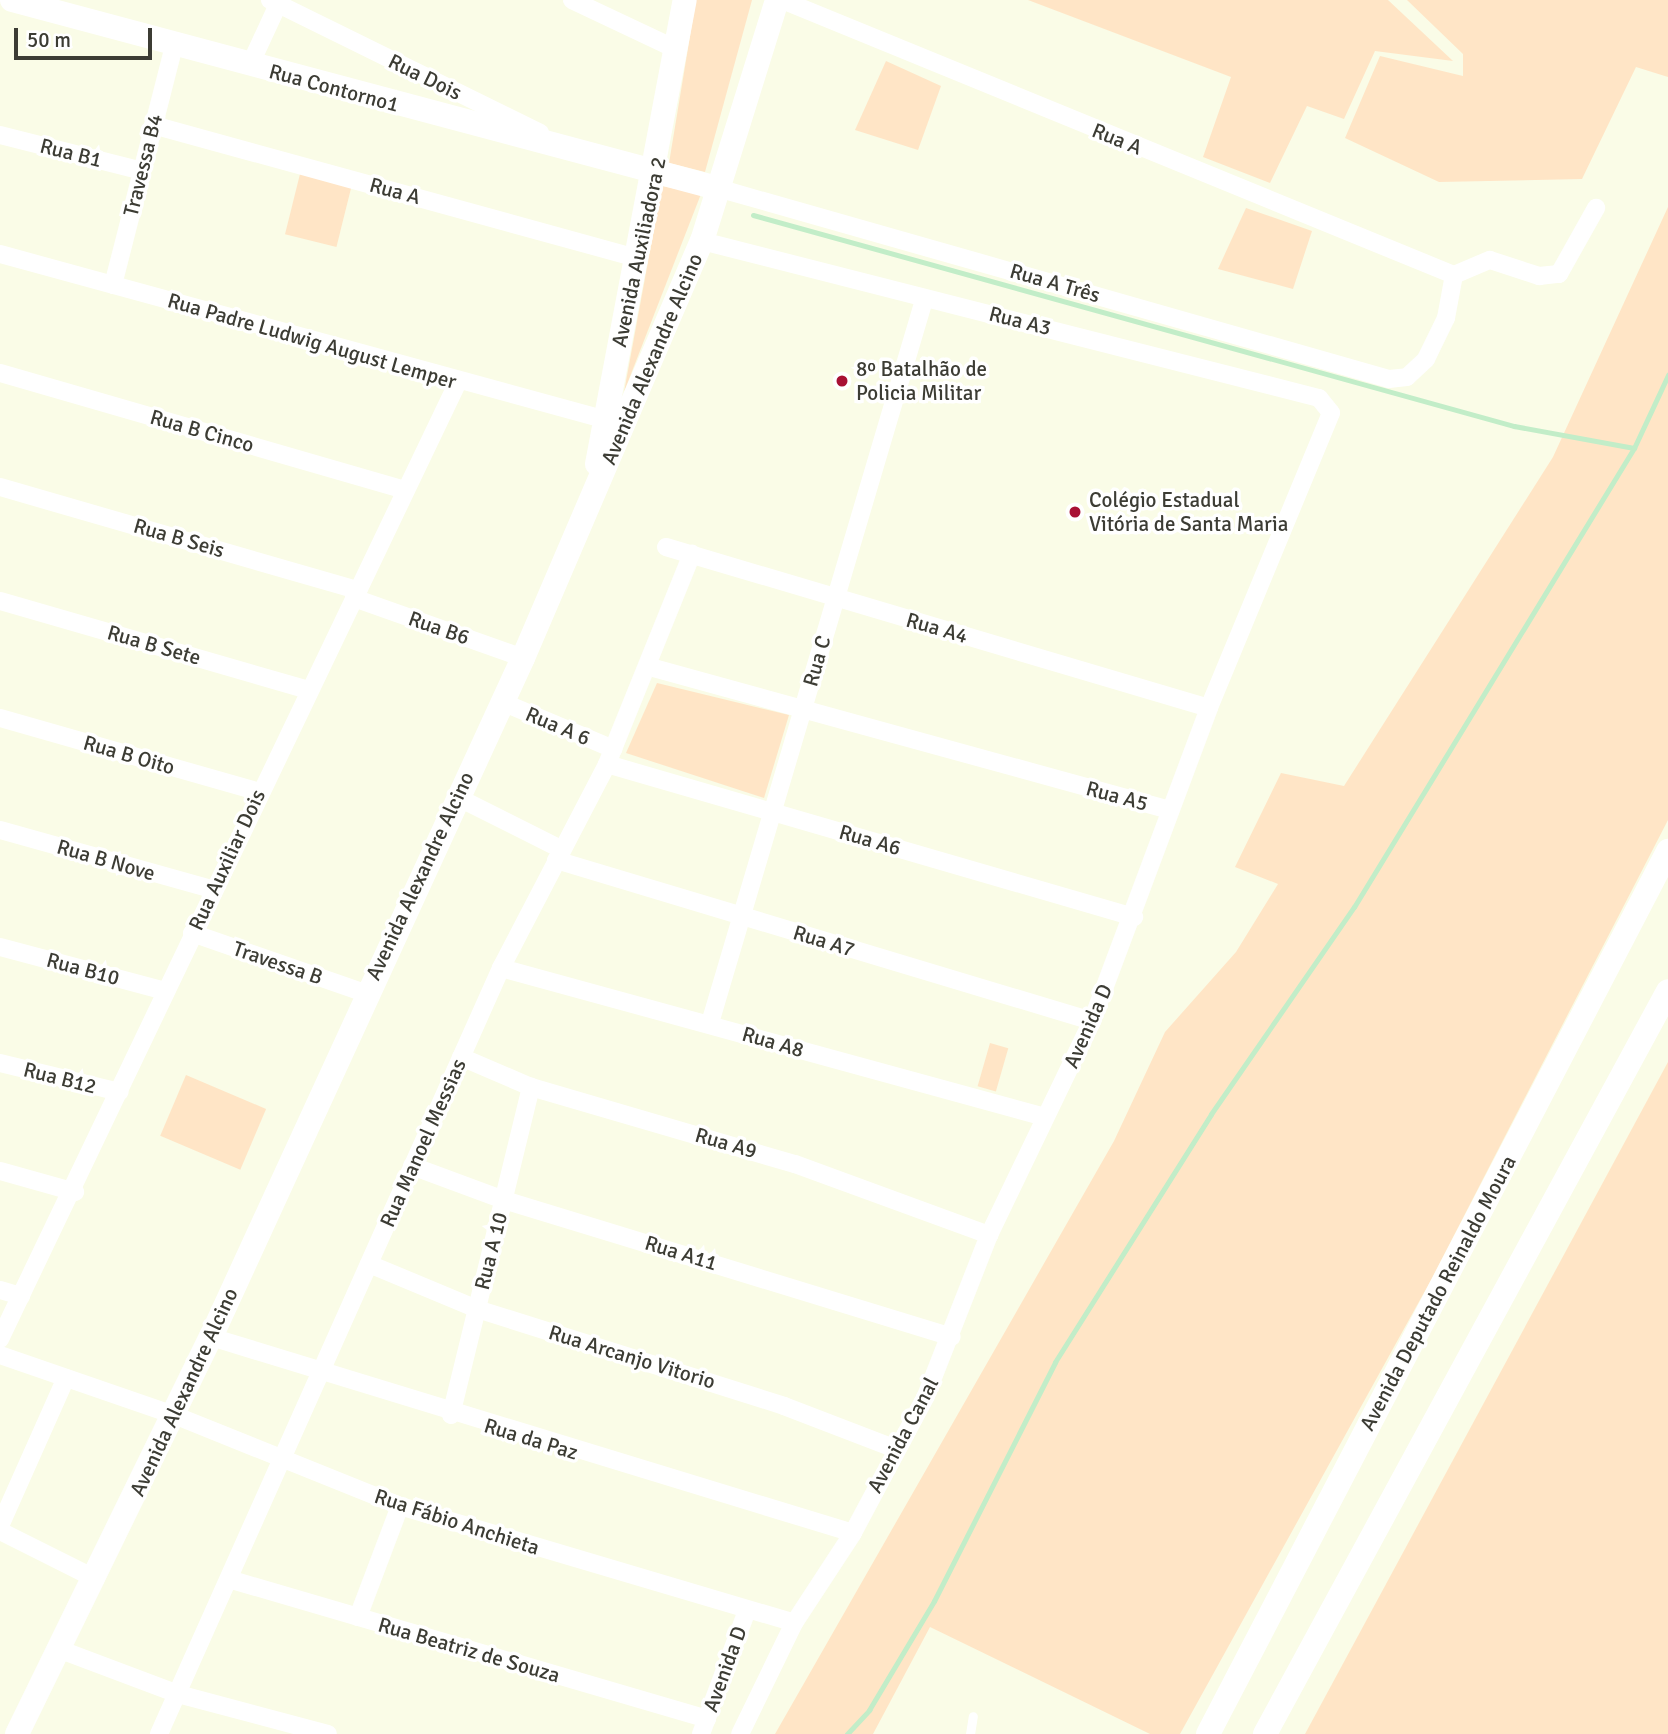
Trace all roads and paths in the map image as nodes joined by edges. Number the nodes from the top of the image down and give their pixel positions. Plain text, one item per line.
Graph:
1 (12, 0) edge
2 (572, 0) edge
3 (685, 0) edge
4 (779, 0) edge
5 (276, 1) edge
6 (174, 46) junction
7 (678, 50) junction
8 (250, 65) junction
9 (153, 125) junction
10 (0, 135) edge
11 (581, 153) junction
12 (142, 171) junction
13 (656, 175) junction
14 (721, 189) junction
15 (1596, 208) dead end
16 (702, 242) junction
17 (0, 254) edge
18 (637, 258) junction
19 (1454, 275) junction
20 (113, 285) junction
21 (924, 300) junction
22 (0, 373) edge
23 (458, 382) junction
24 (1331, 413) joint
25 (614, 422) junction
26 (0, 487) edge
27 (405, 490) junction
28 (666, 547) dead end
29 (692, 555) junction
30 (356, 594) junction
31 (836, 597) junction
32 (0, 601) edge
33 (523, 657) junction
34 (650, 667) junction
35 (308, 690) junction
36 (502, 702) junction
37 (804, 707) junction
38 (1209, 708) junction
39 (0, 718) edge
40 (610, 756) junction
41 (259, 792) junction
42 (457, 797) junction
43 (1170, 810) junction
44 (773, 812) junction
45 (0, 830) edge
46 (1668, 851) edge
47 (558, 855) junction
48 (212, 890) junction
49 (742, 916) junction
50 (1134, 917) junction
51 (192, 933) junction
52 (0, 947) edge
53 (501, 968) junction
54 (166, 991) junction
55 (1668, 991) edge
56 (365, 992) junction
57 (1092, 1021) junction
58 (710, 1023) junction
59 (461, 1057) junction
60 (0, 1063) edge
61 (531, 1087) junction
62 (120, 1093) junction
63 (1045, 1118) junction
64 (412, 1166) junction
65 (0, 1171) edge
66 (75, 1192) junction
67 (504, 1200) junction
68 (989, 1235) junction
69 (369, 1264) junction
70 (0, 1290) edge
71 (21, 1296) junction
72 (477, 1309) junction
73 (211, 1337) junction
74 (952, 1337) junction
75 (0, 1339) edge
76 (0, 1355) edge
77 (319, 1372) junction
78 (66, 1378) junction
79 (174, 1415) junction
80 (451, 1415) junction
81 (896, 1449) junction
82 (279, 1460) junction
83 (400, 1506) junction
84 (0, 1525) edge
85 (0, 1531) edge
86 (853, 1533) junction
87 (96, 1579) junction
88 (232, 1580) junction
89 (747, 1610) junction
90 (358, 1617) junction
91 (794, 1623) junction
92 (61, 1650) junction
93 (177, 1694) junction
94 (973, 1716) dead end
95 (704, 1726) edge
96 (17, 1734) edge
97 (159, 1734) edge
98 (328, 1734) edge
99 (740, 1734) edge
100 (970, 1734) edge
101 (1208, 1734) edge
102 (1265, 1734) edge

1 - 6 street, Rua Contorno1
2 - 7 street
3 - 7 street, Avenida Auxiliadora 2
4 - 14 street, Avenida Alexandre Alcino
4 - 19 street, Rua A
5 - 8 street
5 - 11 street, Rua Dois
6 - 8 street, Rua Contorno1
6 - 9 street, Travessa B4
7 - 13 street, Avenida Auxiliadora 2
8 - 11 street, Rua Contorno1
9 - 12 street, Travessa B4
9 - 18 street, Rua A
10 - 12 street, Rua B1
11 - 13 street, Rua Contorno1
12 - 20 street, Travessa B4
13 - 14 street, Rua Contorno1
13 - 18 street, Avenida Auxiliadora 2
14 - 16 street, Avenida Alexandre Alcino
14 - 19 street, Rua A Três
15 - 19 street
16 - 21 street, Rua A3
16 - 25 street, Avenida Alexandre Alcino
17 - 20 street, Rua Padre Ludwig August Lemper
18 - 25 street, Avenida Auxiliadora 2
20 - 23 street, Rua Padre Ludwig August Lemper
21 - 24 street, Rua A3
21 - 31 street, Rua C
22 - 27 street, Rua B Cinco
23 - 25 street, Rua Padre Ludwig August Lemper
23 - 27 street, Rua Auxiliar Dois
24 - 38 street, Rua A5
25 - 33 street, Avenida Alexandre Alcino
26 - 30 street, Rua B Seis
27 - 30 street, Rua Auxiliar Dois
28 - 29 street, Rua A4
29 - 31 street, Rua A4
29 - 34 street, Rua Manoel Messias
30 - 33 street, Rua B6
30 - 35 street, Rua Auxiliar Dois
31 - 37 street, Rua C
31 - 38 street, Rua A4
32 - 35 street, Rua B Sete
33 - 36 street, Avenida Alexandre Alcino
34 - 37 street, Rua A5
34 - 40 street, Rua Manoel Messias
35 - 41 street, Rua Auxiliar Dois
36 - 40 street, Rua A 6
36 - 42 street, Avenida Alexandre Alcino
37 - 43 street, Rua A5
37 - 44 street, Rua C
38 - 43 street, Rua A5
39 - 41 street, Rua B Oito
40 - 44 street, Rua A6
40 - 47 street, Rua Manoel Messias
41 - 48 street, Rua Auxiliar Dois
42 - 47 street, Rua A7
42 - 56 street, Avenida Alexandre Alcino
43 - 50 street, Avenida D
44 - 49 street, Rua C
44 - 50 street, Rua A6
45 - 48 street, Rua B Nove
46 - 101 street, Avenida Deputado Reinaldo Moura
47 - 49 street, Rua A7
47 - 53 street, Rua Manoel Messias
48 - 51 street, Rua Auxiliar Dois
49 - 57 street, Rua A7
49 - 58 street, Rua C
50 - 57 street, Avenida D
51 - 54 street, Rua Auxiliar Dois
51 - 56 street, Travessa B
52 - 54 street, Rua B10
53 - 58 street, Rua A8
53 - 59 street, Rua Manoel Messias
54 - 62 street, Rua Auxiliar Dois
55 - 102 street
56 - 73 street, Avenida Alexandre Alcino
57 - 63 street, Avenida D
58 - 63 street, Rua A8
59 - 61 street, Rua A9
59 - 64 street, Rua Manoel Messias
60 - 62 street, Rua B12
61 - 67 street, Rua A 10
61 - 68 street, Rua A9
62 - 66 street, Rua Auxiliar Dois
63 - 68 street, Avenida D
64 - 67 street, Rua A11
64 - 69 street, Rua Manoel Messias
65 - 66 street
66 - 71 street, Rua Auxiliar Dois
67 - 72 street, Rua A 10
67 - 74 street, Rua A11
68 - 74 street, Avenida Canal
69 - 72 street, Rua Arcanjo Vitorio
69 - 77 street, Rua Manoel Messias
70 - 71 street
71 - 75 street, Rua Auxiliar Dois
72 - 80 street, Rua A 10
72 - 81 street, Rua Arcanjo Vitorio
73 - 77 street, Rua da Paz
73 - 79 street, Avenida Alexandre Alcino
74 - 81 street, Avenida Canal
76 - 78 street, Rua Fábio Anchieta
77 - 80 street, Rua da Paz
77 - 82 street, Rua Manoel Messias
78 - 79 street, Rua Fábio Anchieta
78 - 84 street
79 - 82 street, Rua Fábio Anchieta
79 - 87 street, Avenida Alexandre Alcino
80 - 86 street, Rua da Paz
81 - 86 street, Avenida Canal
82 - 83 street, Rua Fábio Anchieta
82 - 88 street, Rua Manoel Messias
83 - 89 street, Rua Fábio Anchieta
83 - 90 street
85 - 87 street
86 - 91 street, Avenida Canal
87 - 92 street, Avenida Alexandre Alcino
88 - 90 street, Rua Beatriz de Souza
88 - 93 street, Rua Manoel Messias
89 - 91 street, Avenida D
89 - 95 street, Avenida D
90 - 95 street, Rua Beatriz de Souza
91 - 99 street, Avenida Canal
92 - 93 street
92 - 96 street, Avenida Alexandre Alcino
93 - 97 street, Rua Manoel Messias
93 - 98 street
94 - 100 lane

